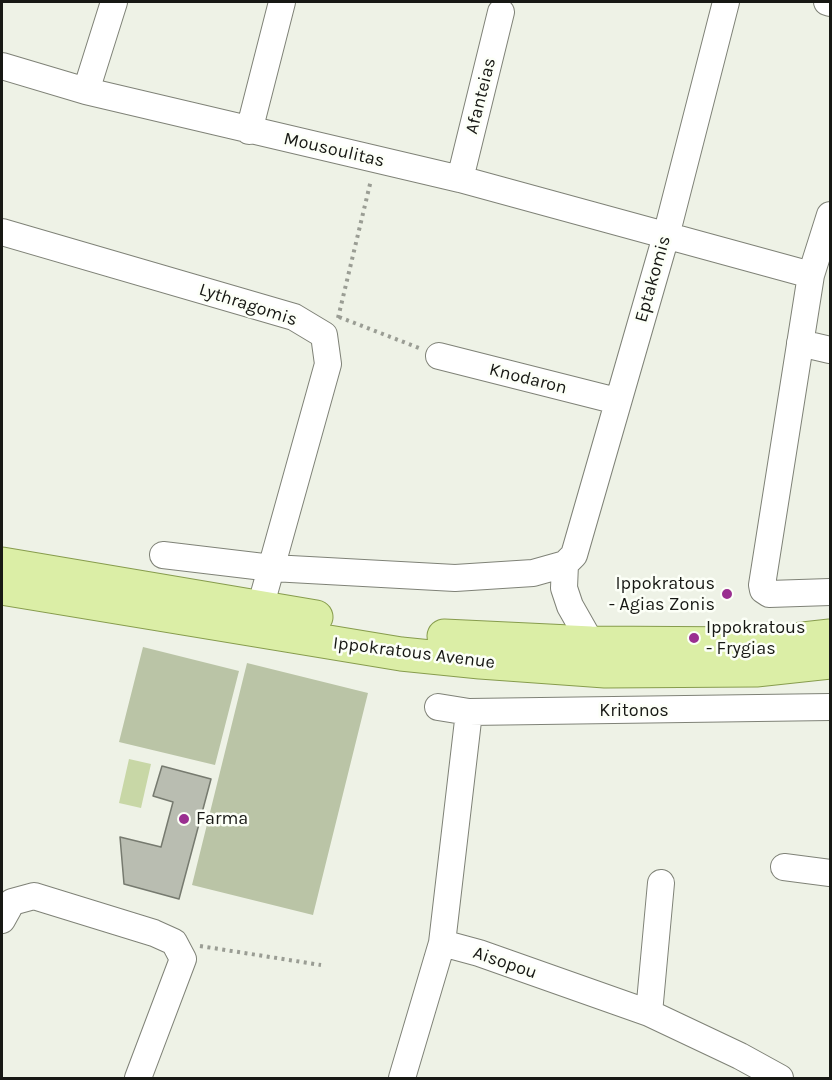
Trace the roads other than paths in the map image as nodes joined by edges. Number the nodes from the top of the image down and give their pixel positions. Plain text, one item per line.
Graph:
1 (114, 2) edge
2 (282, 2) edge
3 (726, 2) edge
4 (501, 12) dead end
5 (2, 66) edge
6 (86, 91) junction
7 (249, 131) junction
8 (460, 179) junction
9 (831, 215) edge
10 (2, 232) edge
11 (666, 236) junction
12 (811, 275) junction
13 (800, 343) junction
14 (831, 350) edge
15 (439, 356) road end
16 (617, 401) junction
17 (163, 555) dead end
18 (570, 560) junction
19 (2, 564) edge
20 (273, 568) junction
21 (2, 588) edge
22 (831, 592) edge
23 (570, 606) junction
24 (260, 608) junction
25 (831, 636) edge
26 (541, 641) junction
27 (591, 643) junction
28 (831, 662) edge
29 (438, 707) dead end
30 (831, 707) edge
31 (469, 712) junction
32 (784, 867) dead end
33 (831, 873) edge
34 (661, 883) dead end
35 (2, 920) edge
36 (442, 943) junction
37 (649, 1013) junction
38 (138, 1078) edge
39 (402, 1078) edge
40 (780, 1078) edge

1 - 6 street
2 - 7 street
3 - 11 street, Eptakomis
4 - 8 street, Afanteias
5 - 6 street, Mousoulitas
6 - 7 street, Mousoulitas
7 - 8 street, Mousoulitas
8 - 11 street, Mousoulitas
9 - 12 street
10 - 20 street, Lythragomis
11 - 12 street, Mousoulitas
11 - 16 street, Eptakomis
12 - 13 street
13 - 14 street
13 - 22 street
15 - 16 street, Knodaron
16 - 18 street, Eptakomis
17 - 20 street
18 - 20 street
18 - 23 street, Eptakomis
19 - 24 main road, Ippokratous Avenue
20 - 24 street
21 - 28 main road, Ippokratous Avenue
23 - 26 street
23 - 27 street, Eptakomis
24 - 26 main road, Ippokratous Avenue
25 - 27 main road, Ippokratous Avenue
26 - 27 main road, Ippokratous Avenue
29 - 31 street, Kritonos
30 - 31 street, Kritonos
31 - 36 street
32 - 33 street
34 - 37 street
35 - 38 street
36 - 37 street, Aisopou
36 - 39 street
37 - 40 street, Aisopou

